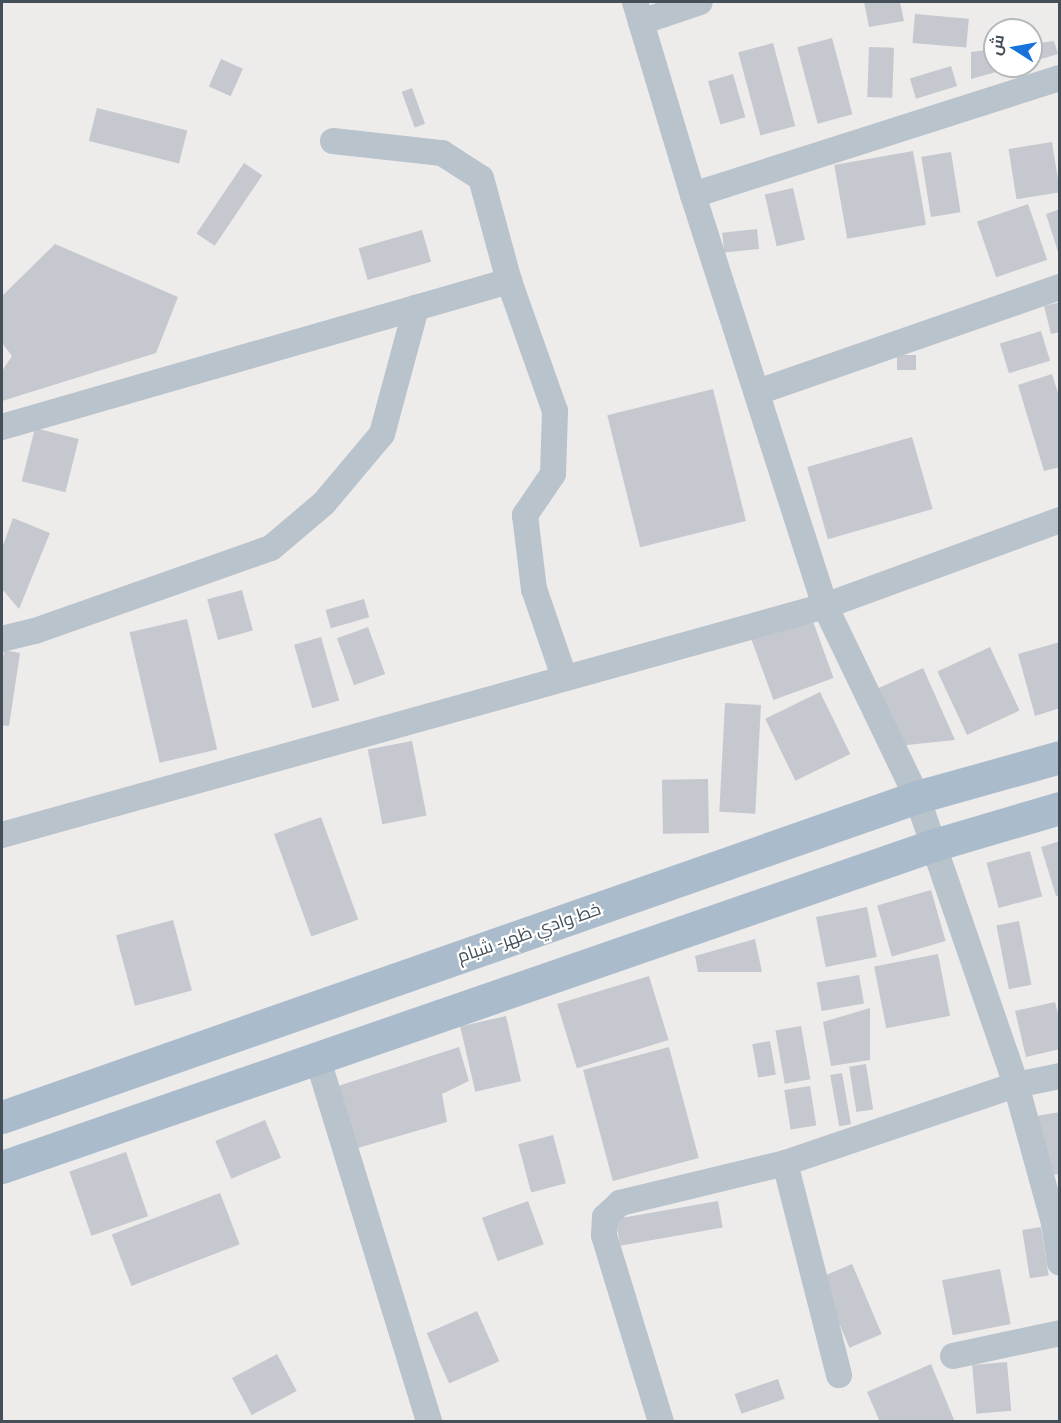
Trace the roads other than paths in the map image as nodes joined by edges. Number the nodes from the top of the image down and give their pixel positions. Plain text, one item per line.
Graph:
1 (700, 2) edge
2 (638, 12) edge
3 (1059, 78) edge
4 (333, 141) dead end
5 (693, 195) junction
6 (509, 281) junction
7 (1059, 287) edge
8 (416, 308) junction
9 (758, 392) junction
10 (2, 427) edge
11 (1059, 520) edge
12 (825, 606) junction
13 (2, 639) edge
14 (562, 671) dead end
15 (1059, 757) edge
16 (917, 797) junction
17 (1059, 808) edge
18 (2, 835) edge
19 (934, 844) junction
20 (317, 1057) junction
21 (1059, 1076) edge
22 (1016, 1085) junction
23 (2, 1118) edge
24 (785, 1163) junction
25 (2, 1167) edge
26 (1059, 1263) edge
27 (1059, 1333) edge
28 (953, 1356) dead end
29 (840, 1375) dead end
30 (429, 1422) edge
31 (661, 1422) edge

1 - 2 street
2 - 5 street
3 - 5 street
4 - 6 street
5 - 9 street
6 - 8 street
6 - 14 street
7 - 9 street
8 - 10 street
8 - 13 street
9 - 12 street
11 - 12 street
12 - 16 street
12 - 18 street
15 - 16 main road, خط وادي ظهر - شبام
16 - 19 street
16 - 23 main road, خط وادي ظهر - شبام
17 - 19 main road
19 - 20 main road
19 - 22 street
20 - 25 main road
20 - 30 street
21 - 22 street
22 - 24 street
22 - 26 street
24 - 29 street
24 - 31 street
27 - 28 street

